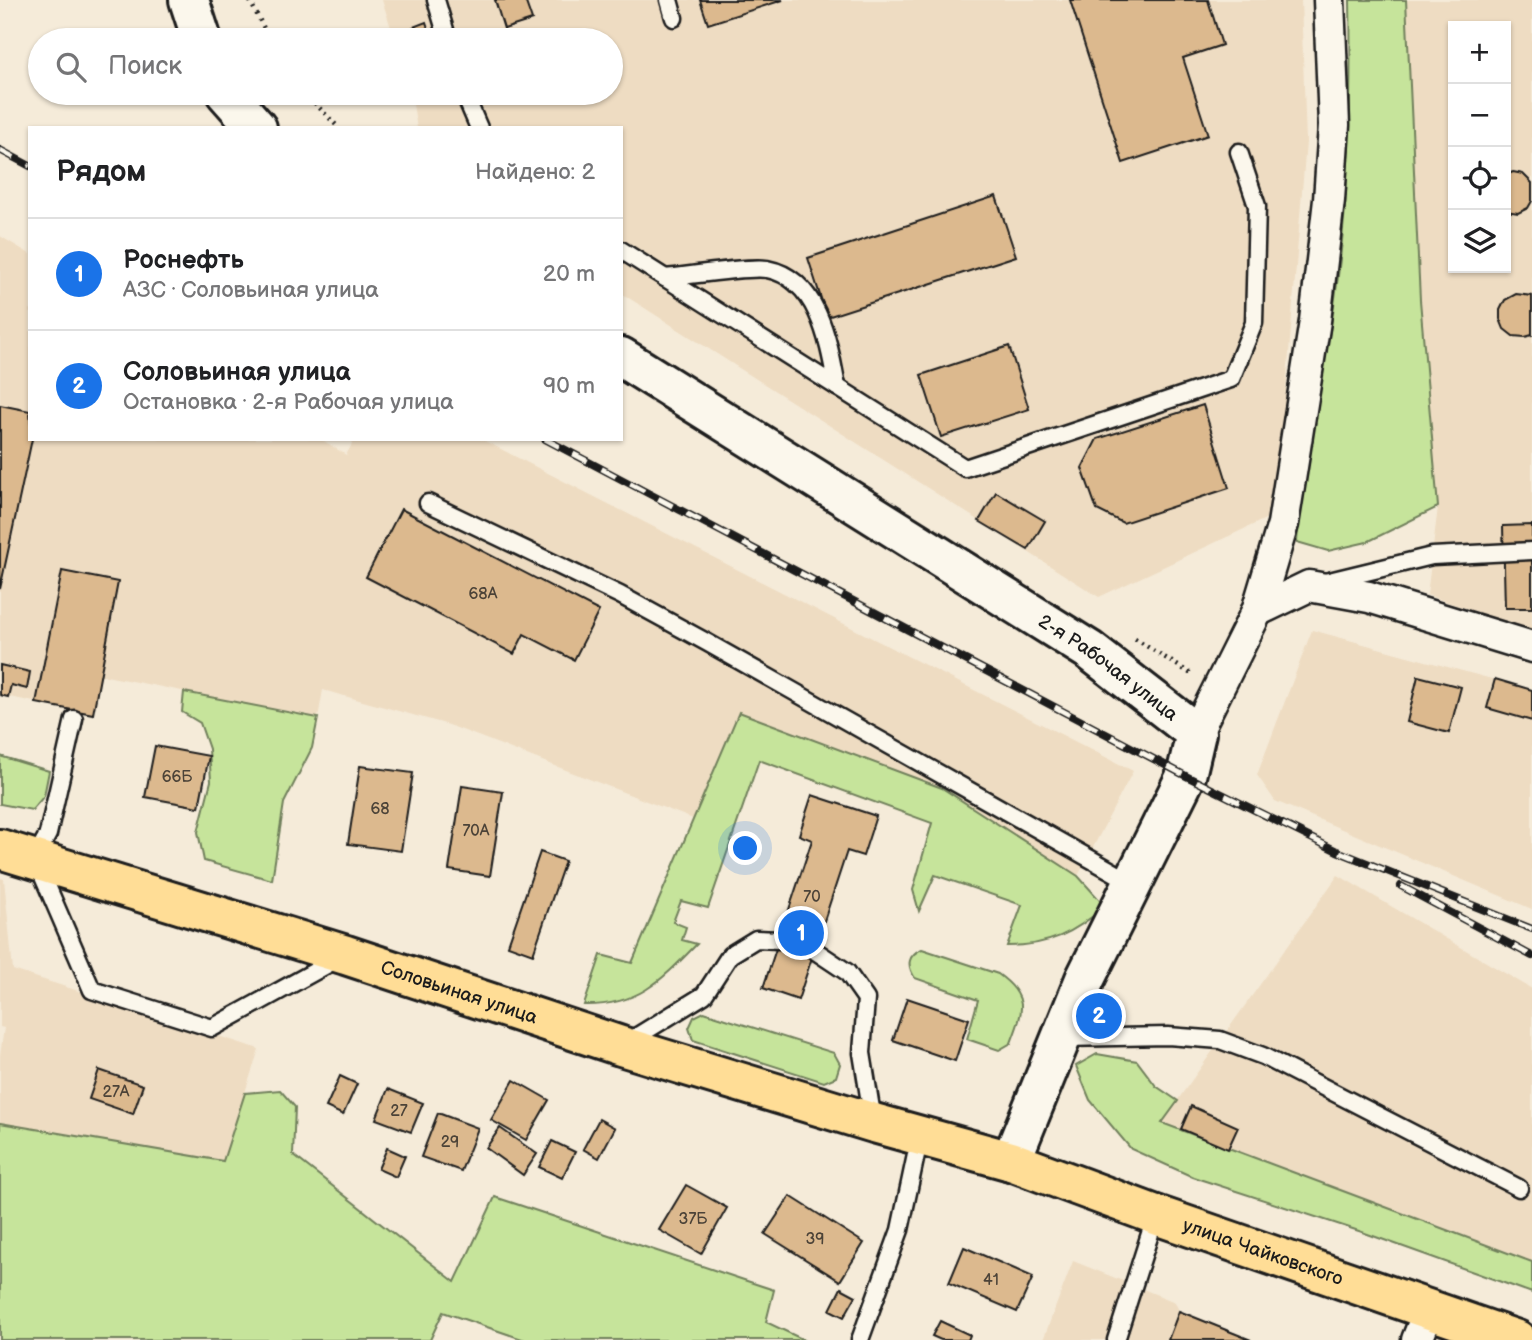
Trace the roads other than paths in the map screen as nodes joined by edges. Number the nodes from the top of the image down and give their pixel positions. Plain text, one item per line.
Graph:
1 (189, 0) edge
2 (436, 0) edge
3 (669, 0) edge
4 (1329, 0) edge
5 (674, 18) dead end
6 (198, 28) edge
7 (444, 28) edge
8 (237, 105) edge
9 (469, 105) edge
10 (255, 126) edge
11 (478, 126) edge
12 (1239, 152) dead end
13 (623, 251) edge
14 (665, 278) junction
15 (623, 358) edge
16 (837, 387) junction
17 (428, 503) dead end
18 (1532, 551) edge
19 (1309, 586) junction
20 (1257, 611) junction
21 (1532, 647) edge
22 (74, 719) dead end
23 (1196, 733) junction
24 (18, 854) edge
25 (1133, 883) junction
26 (779, 940) dead end
27 (814, 950) dead end
28 (346, 955) junction
29 (1061, 1038) junction
30 (621, 1046) junction
31 (874, 1123) junction
32 (920, 1136) junction
33 (1011, 1161) junction
34 (1519, 1188) dead end
35 (1156, 1215) junction
36 (1423, 1325) edge
37 (860, 1340) edge
38 (1116, 1340) edge
39 (1517, 1340) edge

1 - 6 main road
2 - 7 lane
3 - 5 lane
4 - 20 street
8 - 10 main road
9 - 11 lane
12 - 16 lane
13 - 14 lane
14 - 16 lane
14 - 16 lane
15 - 23 main road, 2-я Рабочая улица
17 - 25 lane
18 - 19 lane
19 - 20 street
19 - 21 street
20 - 23 street
22 - 24 lane
23 - 25 main road, 2-я Рабочая улица
24 - 28 main road, Соловьиная улица
24 - 28 lane
25 - 29 main road, 2-я Рабочая улица
26 - 30 lane
27 - 31 lane
28 - 30 main road, Соловьиная улица
29 - 33 main road, 2-я Рабочая улица
29 - 34 lane
30 - 31 main road, Соловьиная улица
31 - 32 main road, Соловьиная улица
32 - 33 main road, Соловьиная улица
32 - 37 lane
33 - 35 main road, улица Чайковского
35 - 36 main road, улица Чайковского
35 - 38 lane
36 - 39 main road, улица Чайковского

